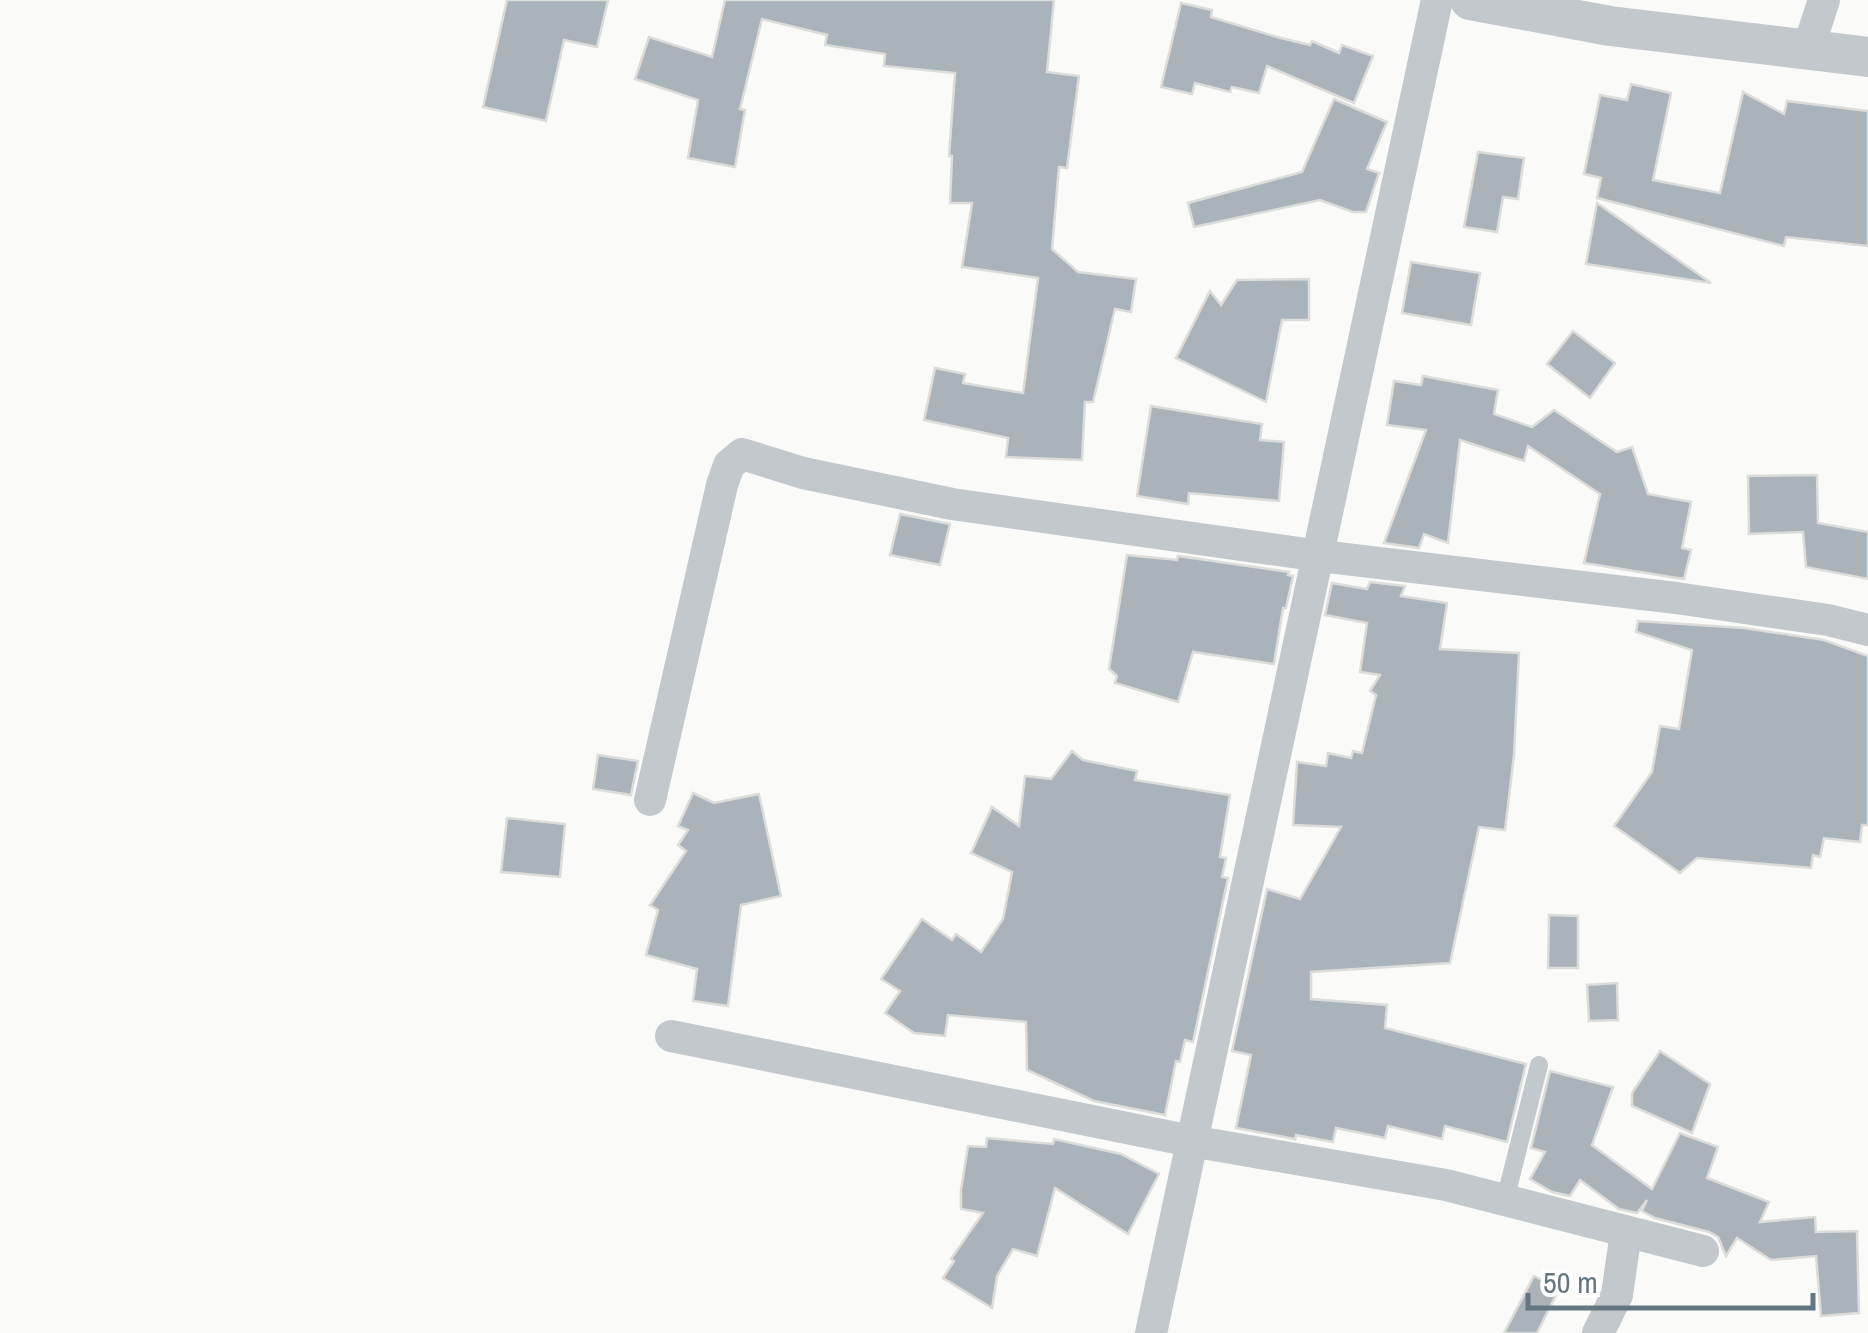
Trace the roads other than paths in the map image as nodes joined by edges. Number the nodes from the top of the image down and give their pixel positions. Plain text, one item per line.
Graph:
1 (1436, 0) edge
2 (1824, 0) edge
3 (1477, 1) edge
4 (1616, 13) edge
5 (1808, 50) junction
6 (1868, 56) edge
7 (1320, 556) junction
8 (1868, 630) edge
9 (650, 800) dead end
10 (672, 1036) dead end
11 (1539, 1065) dead end
12 (1191, 1141) junction
13 (1505, 1200) junction
14 (1626, 1232) junction
15 (1703, 1251) dead end
16 (1151, 1333) edge
17 (1598, 1333) edge

1 - 7 street
2 - 5 street
3 - 4 street
4 - 5 street
5 - 6 street
7 - 8 street
7 - 9 street
7 - 12 street
10 - 12 street
11 - 13 lane
12 - 13 street
12 - 16 street
13 - 14 street
14 - 15 street
14 - 17 street

